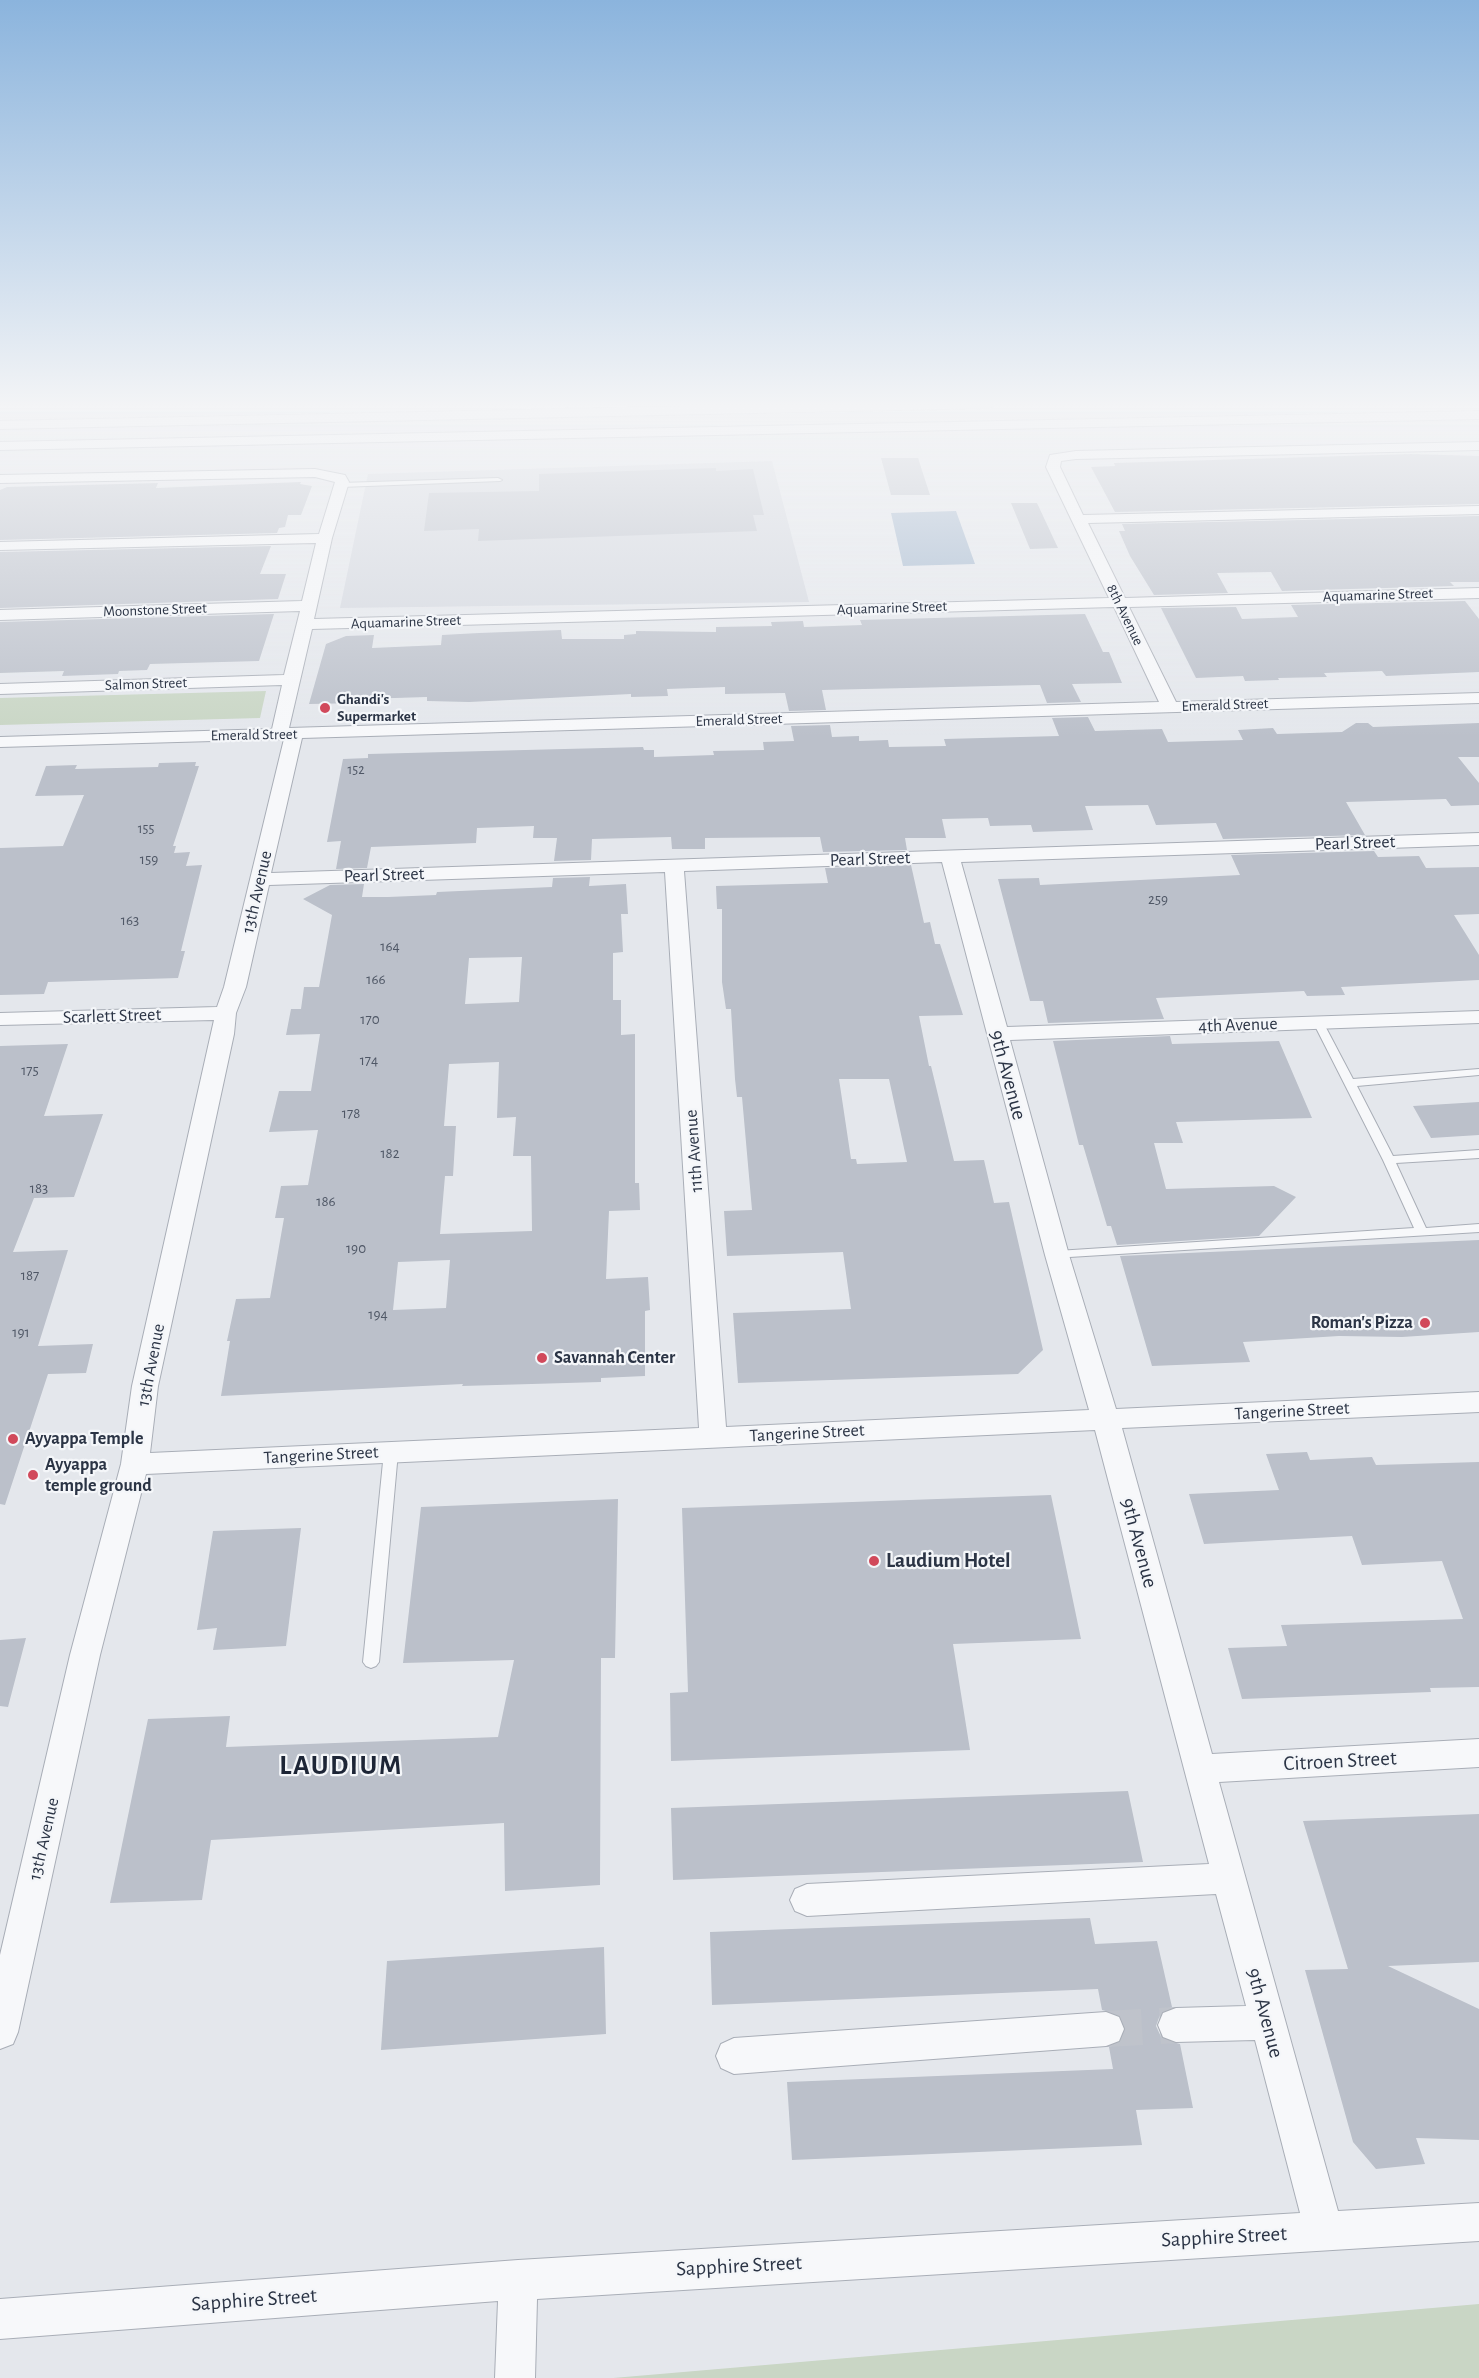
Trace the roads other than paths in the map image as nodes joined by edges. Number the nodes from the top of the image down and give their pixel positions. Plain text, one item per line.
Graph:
1 (332, 515) edge
2 (1076, 515) edge
3 (1257, 515) edge
4 (1078, 519) junction
5 (325, 538) junction
6 (0, 546) edge
7 (1479, 592) edge
8 (1118, 602) junction
9 (309, 606) junction
10 (0, 615) edge
11 (305, 624) junction
12 (291, 680) junction
13 (0, 689) edge
14 (1479, 698) edge
15 (1170, 706) junction
16 (286, 734) junction
17 (0, 742) edge
18 (1479, 839) edge
19 (950, 857) junction
20 (674, 865) junction
21 (260, 879) junction
22 (225, 1013) junction
23 (1479, 1017) edge
24 (0, 1019) edge
25 (1318, 1022) junction
26 (997, 1034) junction
27 (1479, 1072) edge
28 (1351, 1083) junction
29 (1479, 1154) edge
30 (1389, 1160) junction
31 (1479, 1228) edge
32 (1422, 1232) junction
33 (1057, 1255) junction
34 (1479, 1402) edge
35 (1106, 1420) junction
36 (713, 1437) junction
37 (391, 1452) junction
38 (135, 1464) junction
39 (371, 1662) dead end
40 (1479, 1753) edge
41 (1200, 1769) junction
42 (1229, 1878) junction
43 (807, 1900) dead end
44 (1267, 2022) junction
45 (1176, 2025) tunnel mouth
46 (1106, 2029) tunnel mouth
47 (0, 2032) edge
48 (734, 2056) dead end
49 (1479, 2222) edge
50 (1324, 2231) junction
51 (518, 2280) junction
52 (0, 2319) edge
53 (515, 2378) edge

1 - 5 street, 13th Avenue
2 - 4 street, 8th Avenue
3 - 4 street
4 - 8 street, 8th Avenue
5 - 6 street
5 - 9 street, 13th Avenue
7 - 8 street, Aquamarine Street
8 - 11 street, Aquamarine Street
8 - 15 street, 8th Avenue
9 - 10 street, Moonstone Street
9 - 11 street, 13th Avenue
11 - 12 street, 13th Avenue
12 - 13 street, Salmon Street
12 - 16 street, 13th Avenue
14 - 15 street, Emerald Street
15 - 16 street, Emerald Street
16 - 17 street, Emerald Street
16 - 21 street, 13th Avenue
18 - 19 street, Pearl Street
19 - 20 street, Pearl Street
19 - 26 street, 9th Avenue
20 - 21 street, Pearl Street
20 - 36 street, 11th Avenue
21 - 22 street, 13th Avenue
22 - 24 street, Scarlett Street
22 - 38 street, 13th Avenue
23 - 25 street, 4th Avenue
25 - 26 street, 4th Avenue
25 - 28 lane
26 - 33 street, 9th Avenue
27 - 28 lane
28 - 30 lane
29 - 30 lane
30 - 32 lane
31 - 32 lane
32 - 33 lane
33 - 35 street, 9th Avenue
34 - 35 street, Tangerine Street
35 - 36 street, Tangerine Street
35 - 41 street, 9th Avenue
36 - 37 street, Tangerine Street
37 - 38 street, Tangerine Street
37 - 39 lane
38 - 47 street, 13th Avenue
40 - 41 street, Citroen Street
41 - 42 street, 9th Avenue
42 - 43 street
42 - 44 street, 9th Avenue
44 - 45 street
44 - 50 street, 9th Avenue
46 - 48 street
49 - 50 street, Sapphire Street
50 - 51 street, Sapphire Street
51 - 52 street, Sapphire Street
51 - 53 street

